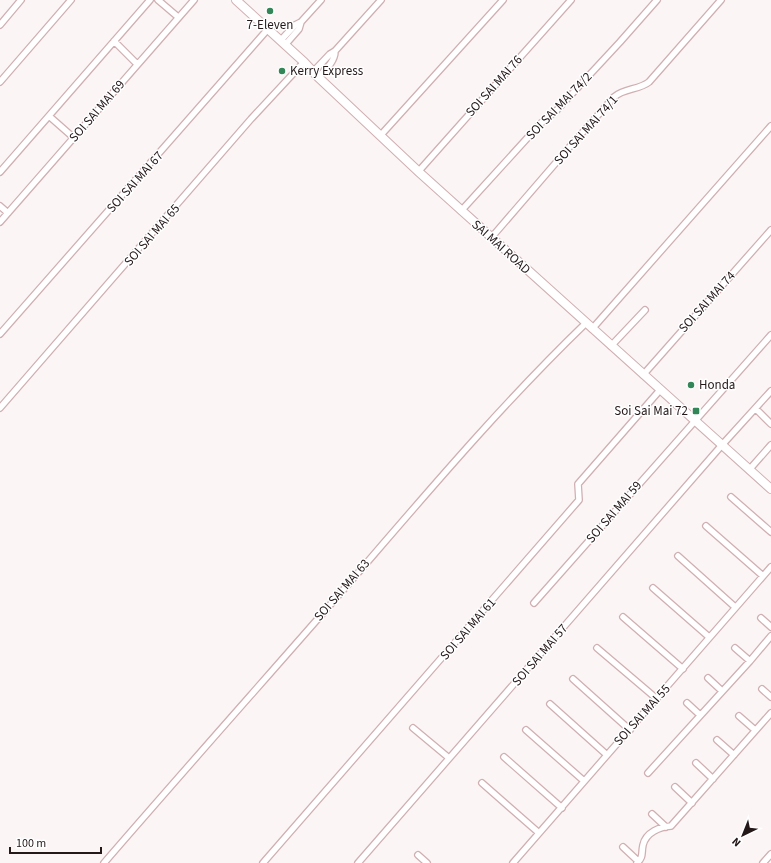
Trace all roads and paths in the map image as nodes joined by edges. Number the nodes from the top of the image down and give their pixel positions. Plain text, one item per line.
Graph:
1 (22, 0) edge
2 (71, 0) edge
3 (150, 0) edge
4 (158, 0) edge
5 (194, 0) edge
6 (236, 0) edge
7 (321, 0) edge
8 (381, 0) edge
9 (503, 0) edge
10 (571, 0) edge
11 (657, 0) edge
12 (721, 0) edge
13 (178, 17) junction
14 (0, 25) edge
15 (268, 29) junction
16 (114, 41) junction
17 (283, 42) junction
18 (304, 62) junction
19 (137, 64) junction
20 (315, 75) junction
21 (0, 82) edge
22 (49, 116) junction
23 (771, 126) edge
24 (380, 136) junction
25 (74, 138) junction
26 (0, 172) edge
27 (418, 172) junction
28 (0, 206) edge
29 (462, 211) junction
30 (8, 213) junction
31 (0, 222) edge
32 (771, 230) edge
33 (491, 238) junction
34 (645, 310) dead end
35 (589, 326) junction
36 (0, 334) edge
37 (771, 335) edge
38 (611, 346) junction
39 (643, 374) junction
40 (660, 390) junction
41 (771, 391) edge
42 (0, 408) edge
43 (756, 408) junction
44 (694, 421) junction
45 (771, 424) edge
46 (722, 445) junction
47 (771, 445) edge
48 (749, 470) junction
49 (771, 489) edge
50 (731, 497) dead end
51 (706, 526) dead end
52 (771, 532) edge
53 (678, 556) dead end
54 (771, 567) edge
55 (763, 576) junction
56 (653, 588) dead end
57 (534, 603) dead end
58 (735, 607) junction
59 (623, 617) dead end
60 (761, 618) dead end
61 (771, 627) edge
62 (771, 636) edge
63 (709, 637) junction
64 (597, 648) dead end
65 (736, 648) dead end
66 (750, 661) junction
67 (683, 669) junction
68 (708, 678) dead end
69 (573, 679) dead end
70 (762, 688) dead end
71 (722, 691) junction
72 (771, 697) edge
73 (656, 699) junction
74 (550, 704) dead end
75 (687, 704) dead end
76 (771, 713) edge
77 (700, 715) junction
78 (739, 716) dead end
79 (413, 728) dead end
80 (526, 730) dead end
81 (630, 730) junction
82 (755, 730) junction
83 (717, 740) dead end
84 (607, 755) junction
85 (734, 755) junction
86 (504, 757) dead end
87 (449, 758) junction
88 (696, 763) dead end
89 (648, 772) dead end
90 (713, 779) junction
91 (584, 782) junction
92 (482, 783) dead end
93 (675, 787) dead end
94 (692, 803) junction
95 (562, 808) junction
96 (652, 814) dead end
97 (666, 826) junction
98 (539, 833) junction
99 (623, 847) dead end
100 (771, 854) edge
101 (418, 855) dead end
102 (638, 862) edge
103 (104, 863) edge
104 (263, 863) edge
105 (358, 863) edge
106 (427, 863) edge
107 (513, 863) edge
108 (763, 863) edge

1 - 14 street
2 - 21 street
3 - 16 street
4 - 13 street
5 - 13 street, SOI SAI MAI 69
6 - 15 main road, SAI MAI ROAD
7 - 17 street
8 - 20 street
9 - 24 street
10 - 27 street, SOI SAI MAI 76
11 - 29 street, SOI SAI MAI 74/2
12 - 33 street, SOI SAI MAI 74/1
13 - 19 street, SOI SAI MAI 69
15 - 17 main road, SAI MAI ROAD
15 - 36 street, SOI SAI MAI 67
16 - 19 street
16 - 22 street
17 - 18 main road, SAI MAI ROAD
18 - 20 main road, SAI MAI ROAD
18 - 42 street, SOI SAI MAI 65
19 - 25 street, SOI SAI MAI 69
20 - 24 main road, SAI MAI ROAD
22 - 25 street
22 - 26 street
23 - 35 street
24 - 27 main road, SAI MAI ROAD
25 - 30 street, SOI SAI MAI 69
27 - 29 main road, SAI MAI ROAD
28 - 30 street
29 - 33 main road, SAI MAI ROAD
30 - 31 street, SOI SAI MAI 69
32 - 39 street, SOI SAI MAI 74
33 - 35 main road, SAI MAI ROAD
34 - 38 street
35 - 38 main road, SAI MAI ROAD
35 - 103 street, SOI SAI MAI 63
37 - 44 street
38 - 39 main road, SAI MAI ROAD
39 - 40 main road, SAI MAI ROAD
40 - 44 main road, SAI MAI ROAD
40 - 104 street, SOI SAI MAI 61
41 - 43 street, SOI SAI MAI 57
43 - 45 street
43 - 46 street, SOI SAI MAI 57
44 - 46 main road, SAI MAI ROAD
44 - 57 street, SOI SAI MAI 59
46 - 48 main road, SAI MAI ROAD
46 - 87 street, SOI SAI MAI 57
47 - 48 street
48 - 49 main road, SAI MAI ROAD
50 - 52 street
51 - 55 street
53 - 58 street
54 - 55 street, SOI SAI MAI 55
55 - 58 street, SOI SAI MAI 55
56 - 63 street
58 - 63 street, SOI SAI MAI 55
59 - 67 street
60 - 61 street
62 - 66 street
63 - 67 street, SOI SAI MAI 55
64 - 73 street
65 - 66 street
66 - 71 street
67 - 73 street, SOI SAI MAI 55
68 - 71 street
69 - 81 street
70 - 72 street
71 - 77 street
73 - 81 street, SOI SAI MAI 55
74 - 84 street
75 - 77 street
76 - 82 street
77 - 89 street
78 - 82 street
79 - 87 street
80 - 91 street
81 - 84 street, SOI SAI MAI 55
82 - 85 street
83 - 85 street
84 - 91 street, SOI SAI MAI 55
85 - 90 street
86 - 95 street
87 - 105 street, SOI SAI MAI 57
88 - 90 street
90 - 94 street
91 - 95 street, SOI SAI MAI 55
92 - 98 street
93 - 94 street
94 - 97 street
95 - 98 street, SOI SAI MAI 55
96 - 97 street
97 - 102 street
98 - 107 street, SOI SAI MAI 55
99 - 102 street
100 - 108 street
101 - 106 street

